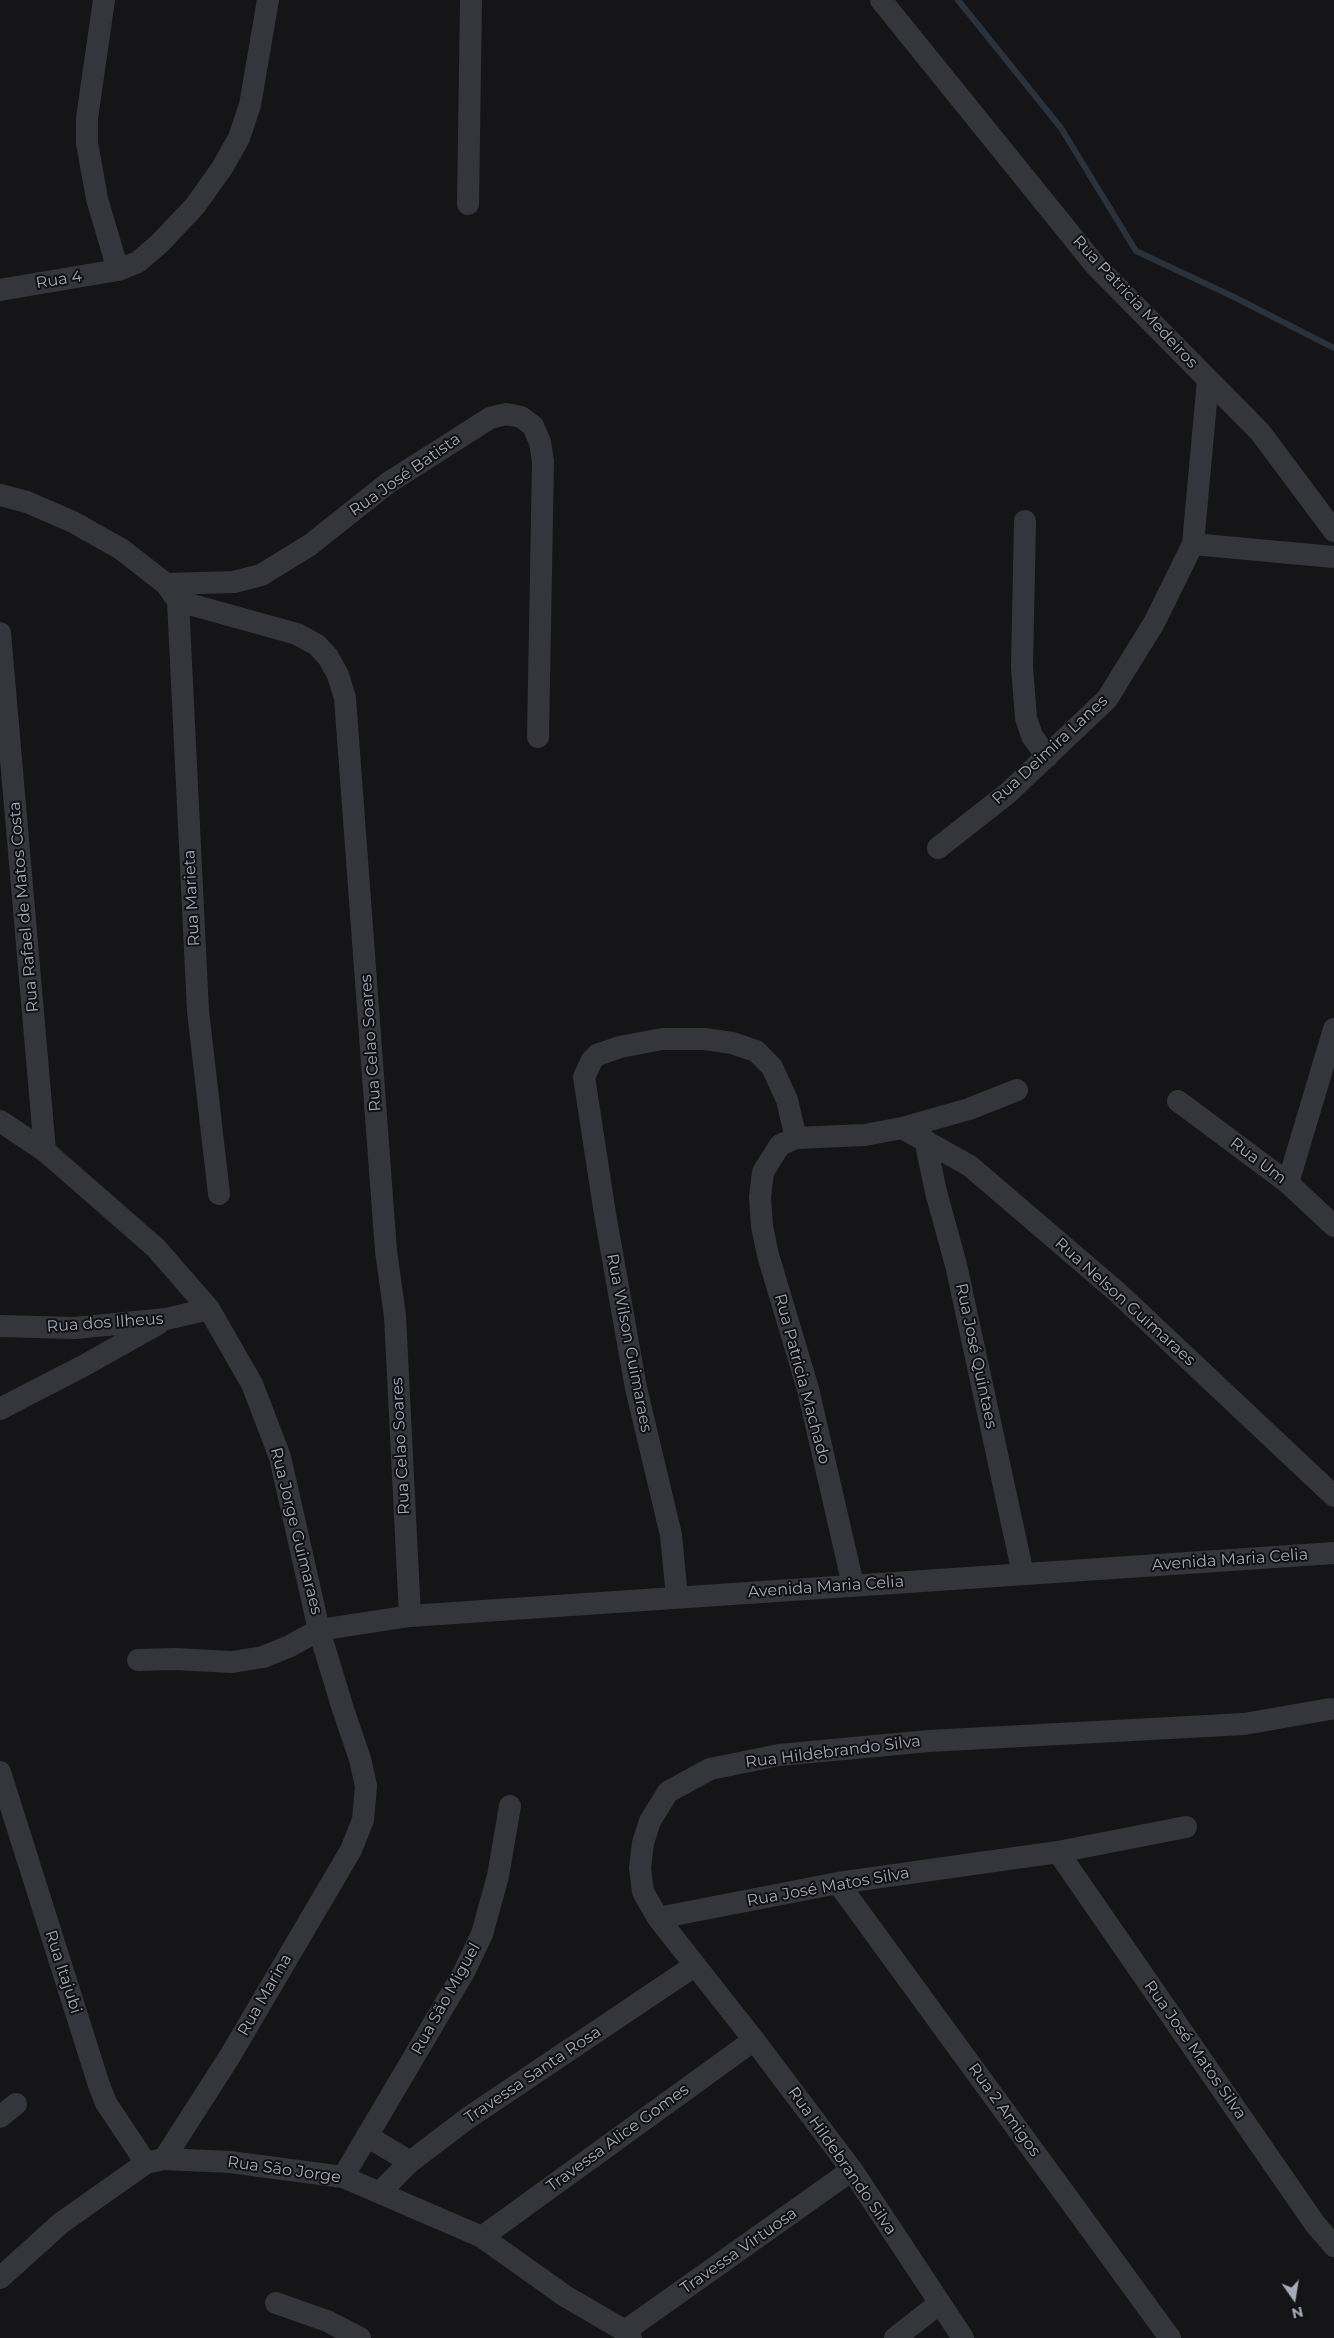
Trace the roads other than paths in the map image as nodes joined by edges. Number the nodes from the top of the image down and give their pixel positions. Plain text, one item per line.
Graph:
1 (104, 0) edge
2 (268, 0) edge
3 (471, 0) edge
4 (881, 0) edge
5 (468, 204) dead end
6 (118, 270) junction
7 (0, 290) edge
8 (1208, 380) junction
9 (0, 494) edge
10 (1024, 521) dead end
11 (1334, 531) edge
12 (1193, 544) junction
13 (1334, 557) edge
14 (172, 592) junction
15 (0, 632) edge
16 (538, 737) dead end
17 (1047, 758) junction
18 (938, 848) dead end
19 (1334, 1029) edge
20 (1017, 1090) dead end
21 (1178, 1101) dead end
22 (0, 1121) edge
23 (902, 1128) junction
24 (796, 1138) junction
25 (925, 1140) junction
26 (45, 1151) junction
27 (1288, 1182) junction
28 (219, 1194) dead end
29 (1334, 1226) edge
30 (209, 1309) junction
31 (166, 1319) junction
32 (0, 1326) edge
33 (0, 1409) edge
34 (1334, 1496) edge
35 (1334, 1553) edge
36 (1024, 1574) junction
37 (853, 1585) junction
38 (677, 1596) junction
39 (410, 1616) junction
40 (319, 1630) junction
41 (138, 1660) dead end
42 (1330, 1709) dead end
43 (0, 1772) edge
44 (510, 1806) dead end
45 (1186, 1827) dead end
46 (1058, 1852) junction
47 (838, 1883) junction
48 (658, 1918) junction
49 (694, 1966) junction
50 (754, 2040) junction
51 (367, 2136) junction
52 (155, 2161) junction
53 (410, 2162) junction
54 (852, 2170) junction
55 (343, 2177) junction
56 (380, 2192) junction
57 (482, 2236) junction
58 (1334, 2246) edge
59 (0, 2278) edge
60 (276, 2303) dead end
61 (940, 2303) junction
62 (628, 2335) edge
63 (360, 2338) edge
64 (895, 2338) edge
65 (963, 2338) edge
66 (1170, 2338) edge

1 - 6 street
2 - 6 street, Rua 4
3 - 5 street
4 - 8 street, Rua Patricia Medeiros
6 - 7 street, Rua 4
8 - 11 street, Rua Patricia Medeiros
8 - 12 street, Rua Deimira Lanes
9 - 14 street
10 - 17 street
12 - 13 street
12 - 17 street, Rua Deimira Lanes
14 - 16 street, Rua José Batista
14 - 28 street, Rua Marieta
14 - 39 street, Rua Celao Soares
15 - 26 street, Rua Rafael de Matos Costa
17 - 18 street, Rua Deimira Lanes
19 - 27 street
20 - 23 street
21 - 27 street, Rua Um
22 - 26 street, Rua Jorge Guimaraes
23 - 24 street
23 - 25 street, Rua Nelson Guimaraes
24 - 37 street, Rua Patricia Machado
24 - 38 street, Rua Wilson Guimaraes
25 - 34 street, Rua Nelson Guimaraes
25 - 36 street, Rua José Quintaes
26 - 30 street, Rua Jorge Guimaraes
27 - 29 street, Rua Um
30 - 31 street, Rua dos Ilheus
30 - 40 street, Rua Jorge Guimaraes
31 - 32 street, Rua dos Ilheus
31 - 33 street
35 - 36 street, Avenida Maria Celia
36 - 37 street, Avenida Maria Celia
37 - 38 street, Avenida Maria Celia
38 - 39 street, Avenida Maria Celia
39 - 40 street, Avenida Maria Celia
40 - 41 street
40 - 52 street, Rua Marina
42 - 48 street, Rua Hildebrando Silva
43 - 52 street, Rua Itajubi
44 - 51 street, Rua São Miguel
45 - 46 street, Rua José Matos Silva
46 - 47 street, Rua José Matos Silva
46 - 58 street, Rua José Matos Silva
47 - 48 street, Rua José Matos Silva
47 - 66 street, Rua 2 Amigos
48 - 49 street, Rua Hildebrando Silva
49 - 50 street, Rua Hildebrando Silva
49 - 53 street, Travessa Santa Rosa
50 - 54 street, Rua Hildebrando Silva
50 - 57 street, Travessa Alice Gomes
51 - 53 street
51 - 55 street, Rua São Miguel
52 - 55 street, Rua São Jorge
52 - 59 street, Rua Marina
53 - 56 street, Travessa Santa Rosa
54 - 61 street, Rua Hildebrando Silva
54 - 62 street, Travessa Virtuosa
55 - 56 street, Rua São Jorge
56 - 57 street, Rua São Jorge
57 - 62 street, Rua São Jorge
60 - 63 street
61 - 64 street
61 - 65 street, Rua Hildebrando Silva

